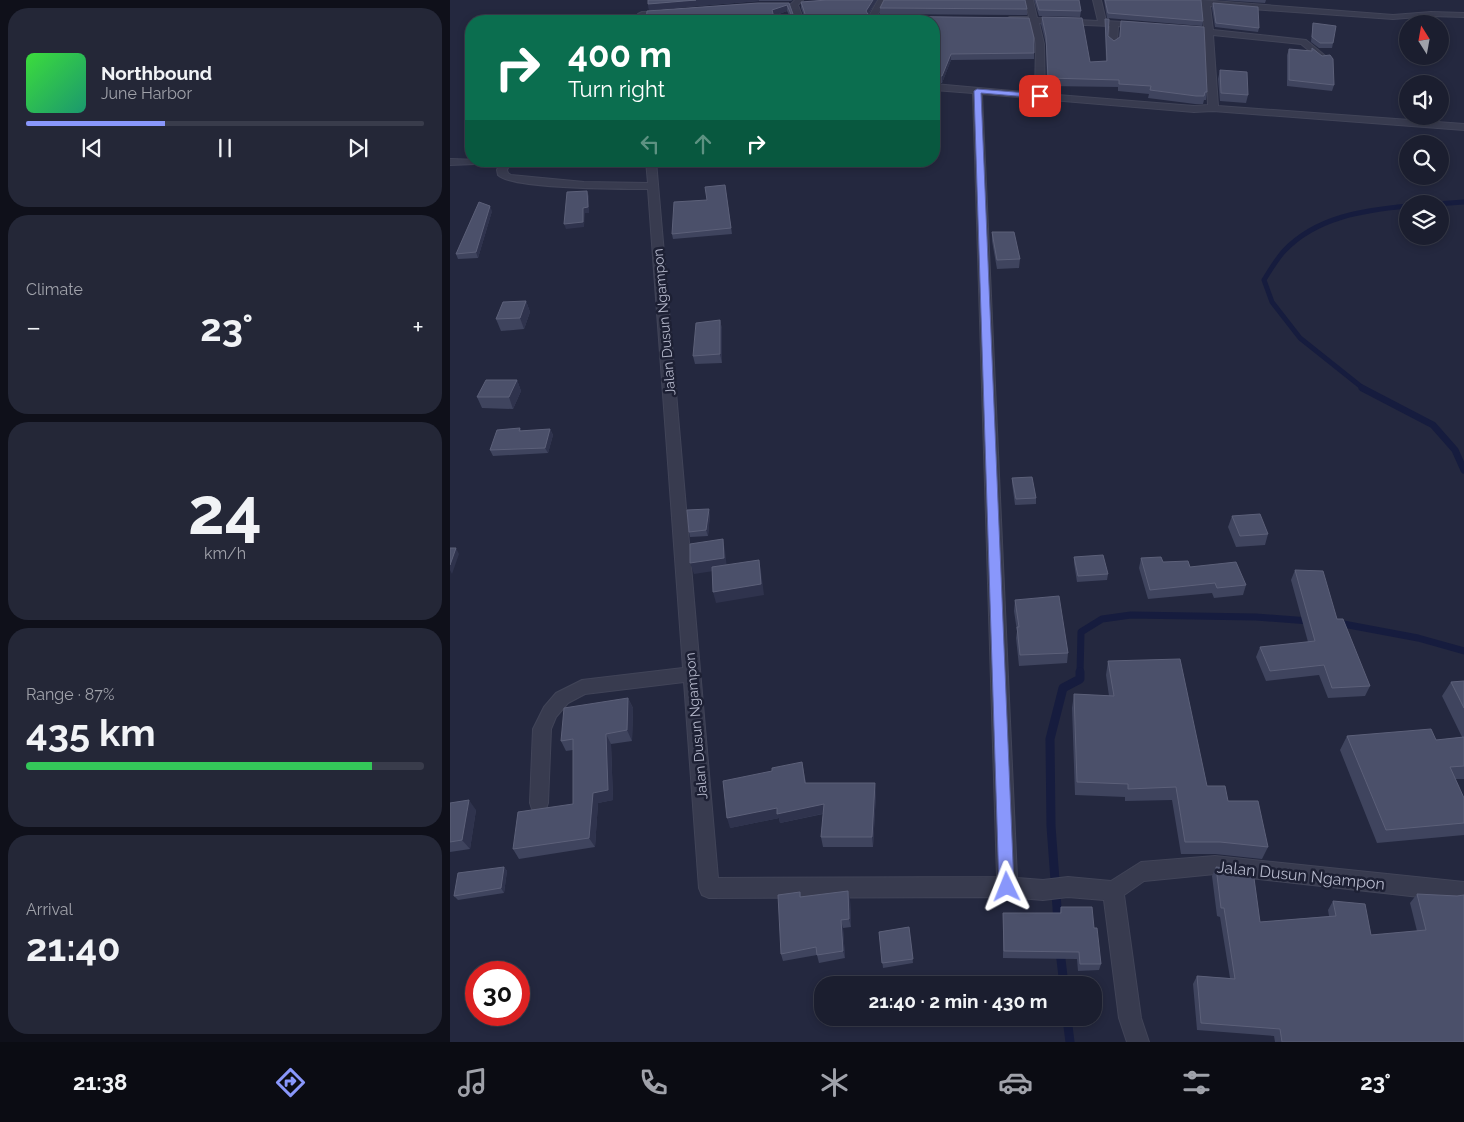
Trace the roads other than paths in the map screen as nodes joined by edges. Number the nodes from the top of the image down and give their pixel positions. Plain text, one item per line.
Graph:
1 (882, 0) edge
2 (1029, 0) edge
3 (1097, 0) edge
4 (1205, 1) edge
5 (793, 3) edge
6 (676, 12) edge
7 (642, 14) edge
8 (798, 15) edge
9 (874, 15) edge
10 (1464, 15) edge
11 (1000, 19) edge
12 (1035, 20) junction
13 (1102, 22) junction
14 (1114, 23) junction
15 (1152, 26) edge
16 (1171, 28) edge
17 (1209, 31) junction
18 (1113, 44) edge
19 (1325, 59) edge
20 (940, 88) edge
21 (977, 91) junction
22 (1040, 96) junction
23 (1213, 108) junction
24 (1464, 127) edge
25 (450, 162) edge
26 (465, 162) edge
27 (503, 167) edge
28 (651, 167) edge
29 (653, 186) junction
30 (692, 674) junction
31 (539, 803) dead end
32 (1007, 887) junction
33 (1113, 891) junction
34 (1464, 892) edge
35 (1138, 1042) edge

1 - 9 street
2 - 12 street
3 - 13 street
4 - 10 street
4 - 17 street
5 - 8 street
6 - 7 street
11 - 12 street
12 - 13 street
12 - 22 street
13 - 14 street
14 - 15 street
14 - 18 street
16 - 17 street
17 - 19 street
17 - 23 street
20 - 21 street
21 - 22 street
21 - 32 street
22 - 23 street
23 - 24 street
25 - 26 street
27 - 29 street
28 - 29 street, Jalan Dusun Ngampon
29 - 30 street, Jalan Dusun Ngampon
30 - 31 street
30 - 32 street, Jalan Dusun Ngampon
32 - 33 street, Jalan Dusun Ngampon
33 - 34 street, Jalan Dusun Ngampon
33 - 35 street

